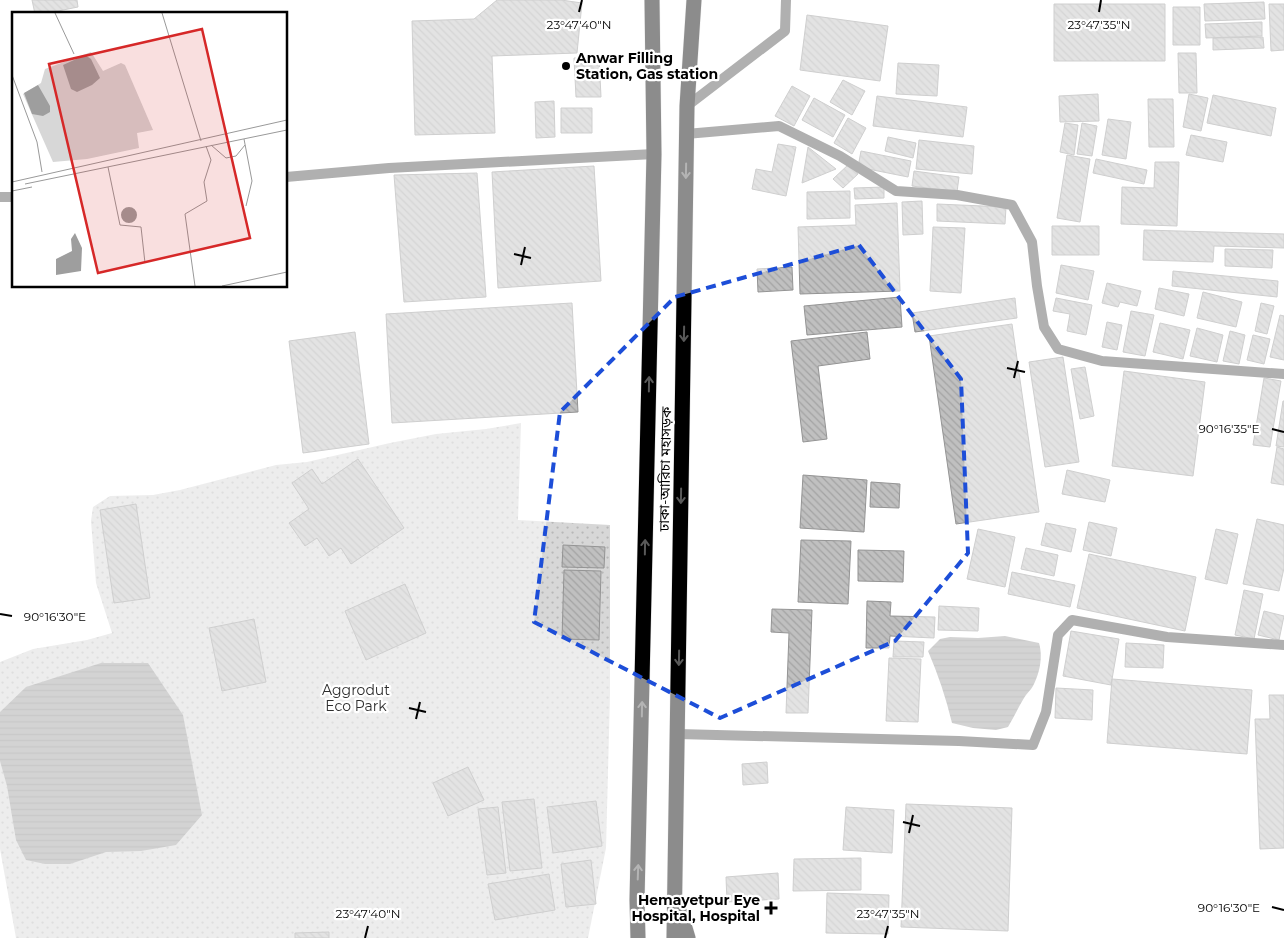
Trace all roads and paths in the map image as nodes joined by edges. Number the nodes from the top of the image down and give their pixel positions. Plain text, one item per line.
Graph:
1 (652, 0) edge
2 (694, 0) edge
3 (786, 0) edge
4 (687, 106) junction
5 (686, 134) junction
6 (654, 154) junction
7 (288, 177) edge
8 (1284, 374) edge
9 (1284, 645) edge
10 (678, 734) junction
11 (675, 894) junction
12 (637, 900) junction
13 (632, 938) edge
14 (638, 938) edge
15 (674, 938) edge
16 (688, 938) edge

1 - 6 highway, ঢাকা-আরিচা মহাসড়ক
2 - 4 highway, ঢাকা-আরিচা মহাসড়ক
3 - 4 street
4 - 5 highway, ঢাকা-আরিচা মহাসড়ক
5 - 8 street
5 -> 10 highway, ঢাকা-আরিচা মহাসড়ক
6 - 7 street
12 -> 6 highway, ঢাকা-আরিচা মহাসড়ক
9 - 10 street
10 - 11 highway, ঢাকা-আরিচা মহাসড়ক
11 - 15 highway, ঢাকা-আরিচা মহাসড়ক
11 - 16 highway
12 - 13 highway
12 - 14 highway, ঢাকা-আরিচা মহাসড়ক

